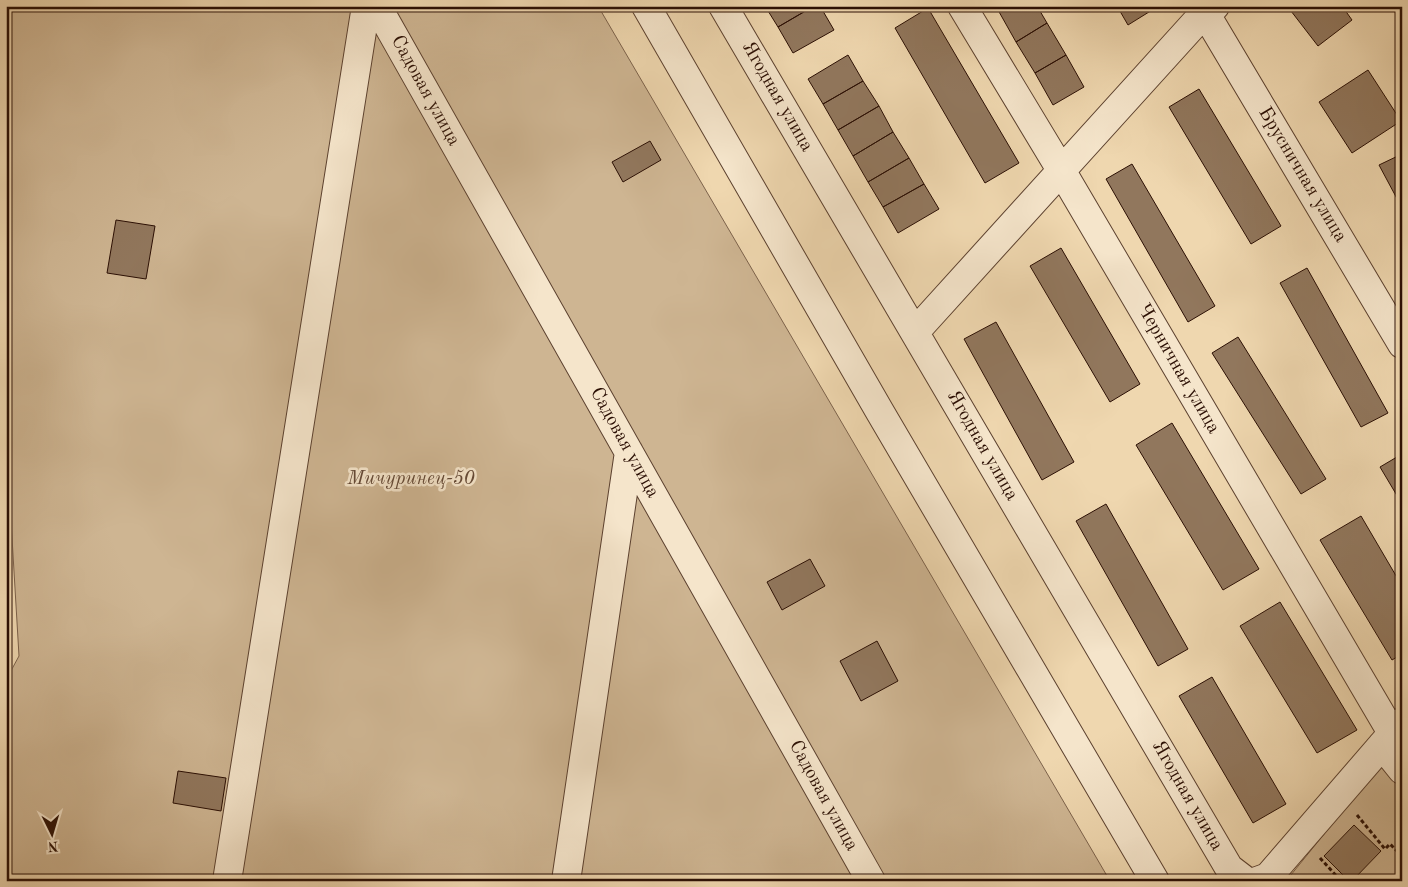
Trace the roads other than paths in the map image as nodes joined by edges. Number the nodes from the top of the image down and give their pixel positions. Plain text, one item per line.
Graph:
1 (366, 6) edge
2 (377, 6) edge
3 (646, 6) edge
4 (723, 6) edge
5 (962, 6) edge
6 (1207, 8) edge
7 (1061, 170) junction
8 (915, 332) junction
9 (1402, 344) edge
10 (629, 452) junction
11 (1392, 733) edge
12 (1402, 770) edge
13 (1257, 880) edge
14 (227, 881) edge
15 (566, 881) edge
16 (871, 881) edge
17 (1155, 881) edge

1 - 14 street
2 - 10 street, Садовая улица
3 - 17 street
4 - 8 street, Ягодная улица
5 - 7 street, Черничная улица
6 - 7 street
6 - 9 street, Брусничная улица
7 - 8 street
7 - 11 street, Черничная улица
8 - 13 street, Ягодная улица
10 - 15 street
10 - 16 street, Садовая улица
11 - 12 street, Черничная улица
11 - 13 street

